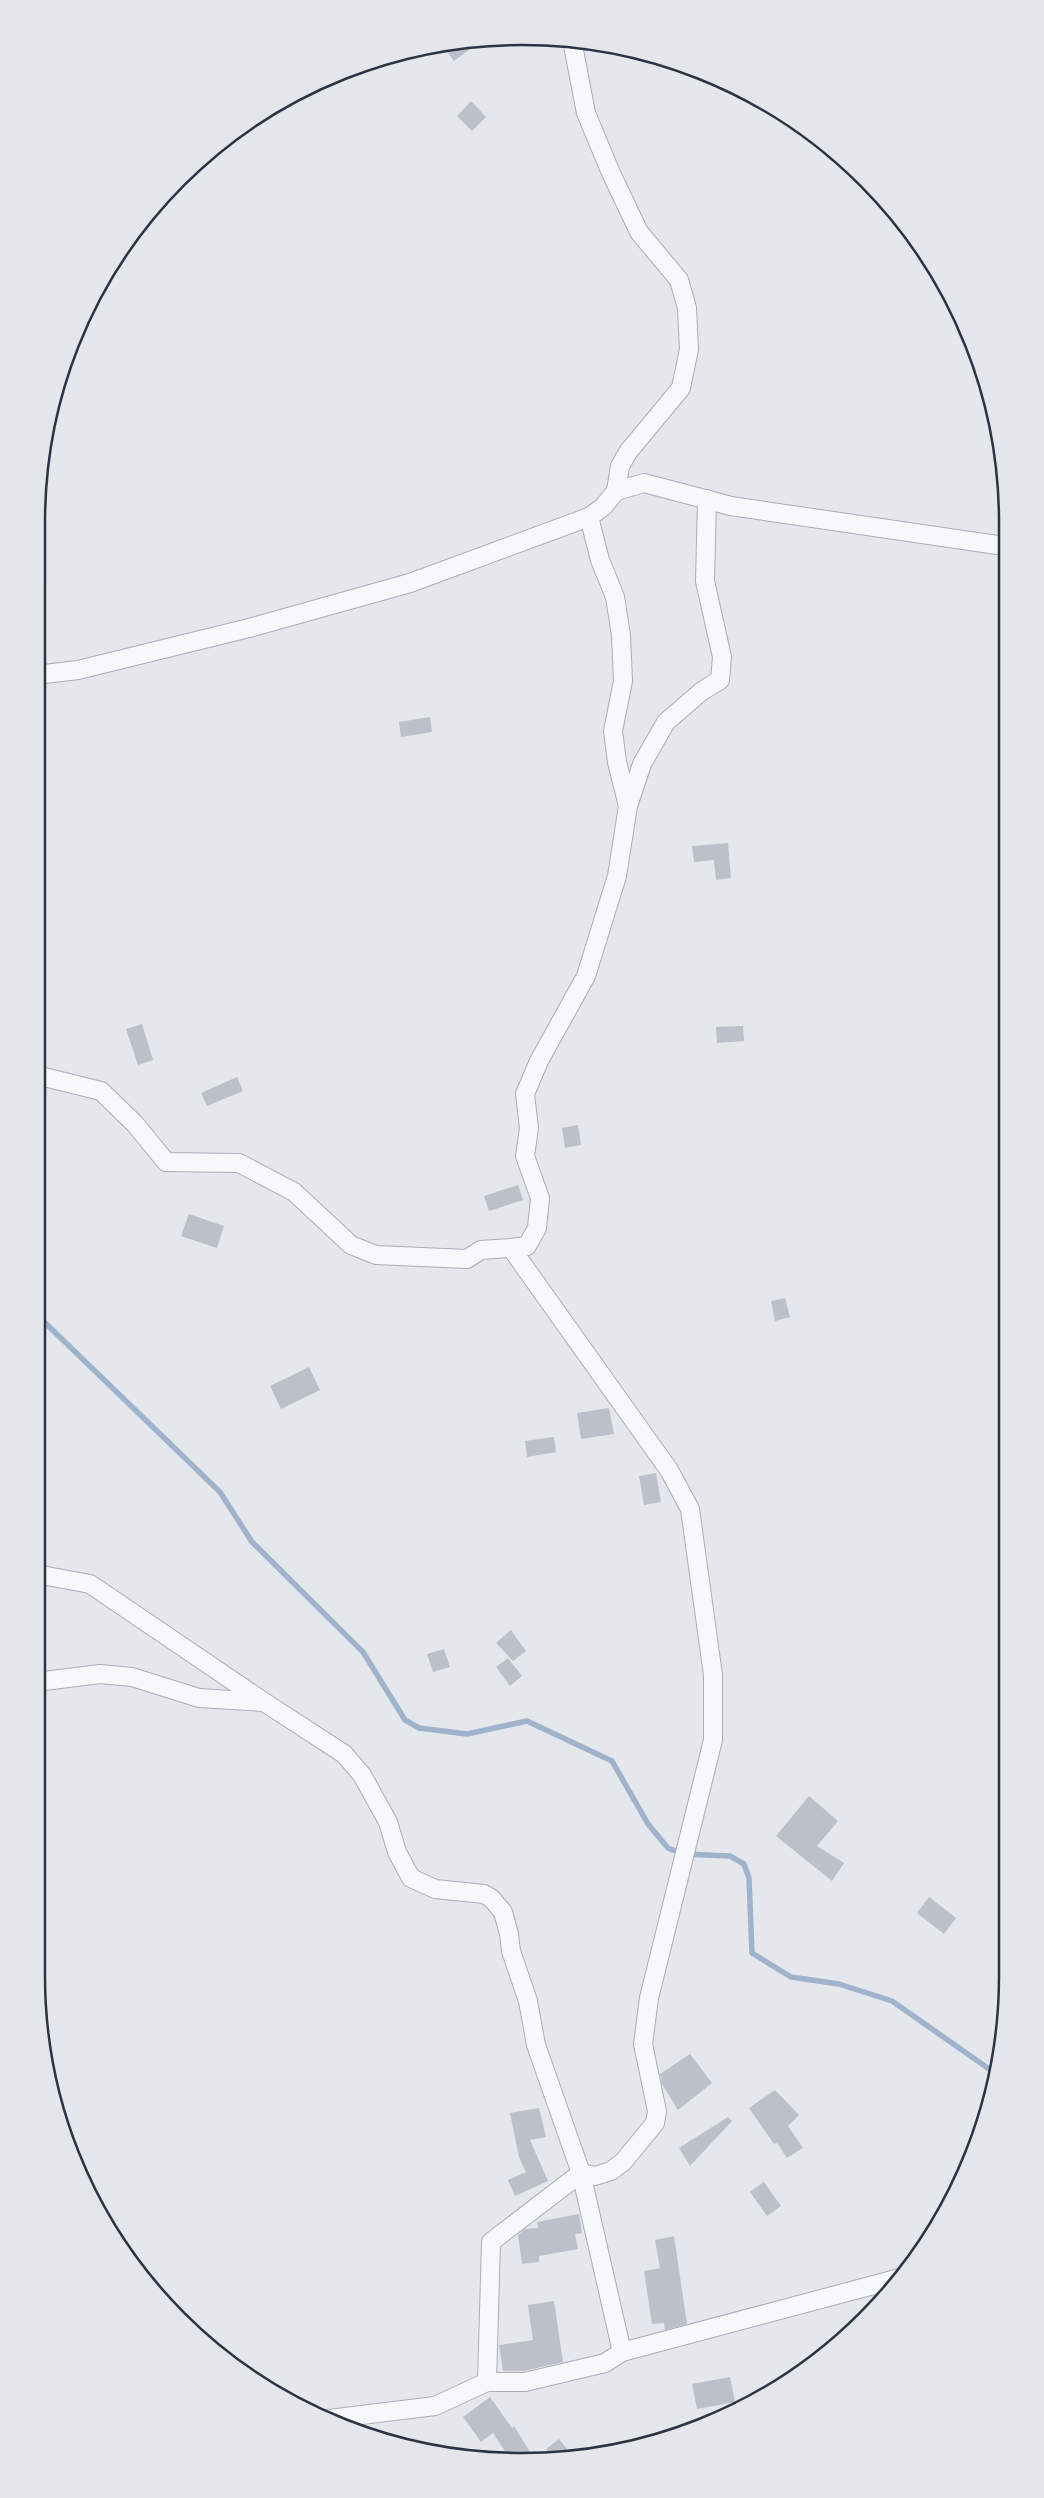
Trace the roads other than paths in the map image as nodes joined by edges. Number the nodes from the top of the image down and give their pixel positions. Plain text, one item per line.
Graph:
1 (574, 48) edge
2 (616, 490) junction
3 (707, 499) junction
4 (589, 517) junction
5 (999, 545) edge
6 (45, 674) edge
7 (628, 806) junction
8 (45, 1077) edge
9 (510, 1248) junction
10 (45, 1576) edge
11 (45, 1681) edge
12 (264, 1702) junction
13 (581, 2173) junction
14 (889, 2281) edge
15 (622, 2352) junction
16 (487, 2382) junction
17 (341, 2418) edge

1 - 2 street
2 - 3 street
2 - 4 street
3 - 5 street
3 - 7 street
4 - 6 street
4 - 7 street
7 - 9 street
8 - 9 street
9 - 13 street
10 - 12 street
11 - 12 street
12 - 13 street
13 - 15 street
13 - 16 street
14 - 15 street
15 - 16 street
16 - 17 street

